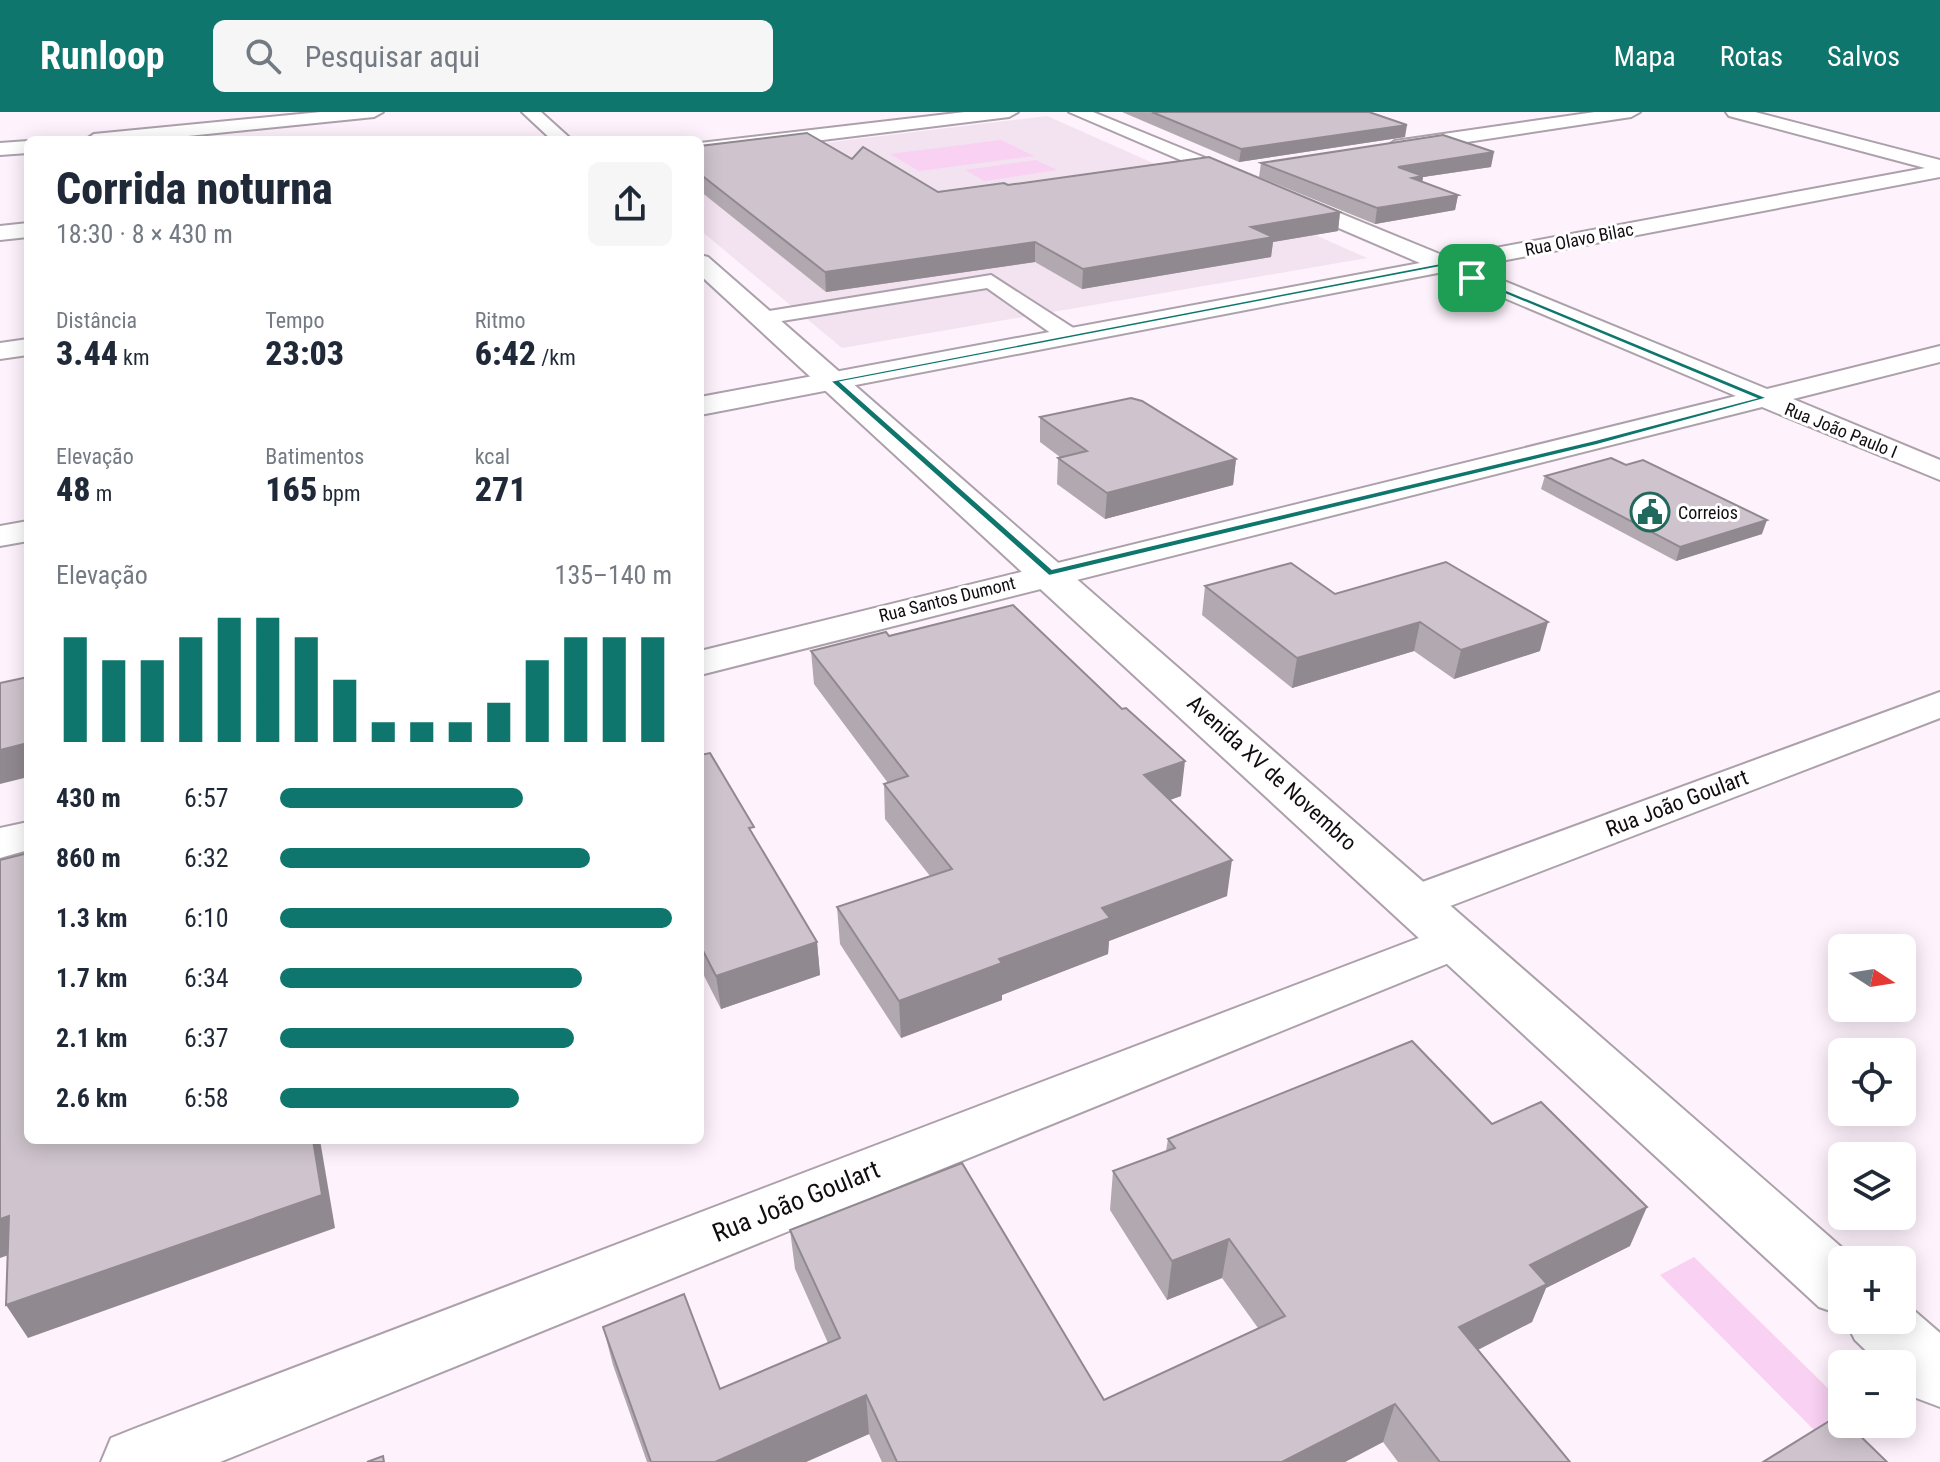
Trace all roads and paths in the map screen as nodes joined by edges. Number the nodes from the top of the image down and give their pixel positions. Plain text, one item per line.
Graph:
1 (374, 112) edge
2 (531, 112) edge
3 (1009, 112) edge
4 (1078, 112) edge
5 (1631, 112) edge
6 (1735, 112) edge
7 (134, 136) edge
8 (558, 136) edge
9 (24, 147) edge
10 (0, 149) edge
11 (704, 149) edge
12 (1380, 150) edge
13 (1256, 168) edge
14 (1940, 168) edge
15 (1227, 173) junction
16 (24, 230) edge
17 (0, 233) edge
18 (1441, 265) junction
19 (704, 266) edge
20 (763, 318) junction
21 (1070, 336) junction
22 (24, 348) edge
23 (0, 351) edge
24 (1940, 354) edge
25 (834, 381) junction
26 (1764, 398) junction
27 (704, 405) edge
28 (1940, 471) edge
29 (24, 532) edge
30 (0, 536) edge
31 (1049, 573) junction
32 (704, 662) edge
33 (1940, 704) edge
34 (24, 837) edge
35 (0, 843) edge
36 (1415, 902) junction
37 (1458, 940) junction
38 (1828, 1274) edge
39 (1894, 1334) edge
40 (1940, 1376) edge
41 (136, 1462) edge

1 - 7 street
2 - 8 street
3 - 11 street
4 - 15 street, Rua João Paulo I
5 - 12 street
6 - 14 street
9 - 10 street
13 - 15 street
14 - 18 street, Rua Olavo Bilac
15 - 18 street, Rua João Paulo I
16 - 17 street
18 - 21 street, Rua Olavo Bilac
18 - 26 street, Rua João Paulo I
19 - 20 street, Avenida XV de Novembro
20 - 21 lane
20 - 25 street, Avenida XV de Novembro
21 - 25 street, Rua Olavo Bilac
22 - 23 street
24 - 26 street, Rua Santos Dumont
25 - 27 street, Rua Olavo Bilac
25 - 31 street, Avenida XV de Novembro
26 - 28 street, Rua João Paulo I
26 - 31 street, Rua Santos Dumont
29 - 30 street
31 - 32 street, Rua Santos Dumont
31 - 36 street, Avenida XV de Novembro
33 - 36 street, Rua João Goulart
34 - 35 street
36 - 37 street, Avenida XV de Novembro
37 - 38 street, Avenida XV de Novembro
37 - 41 street, Rua João Goulart
39 - 40 street

